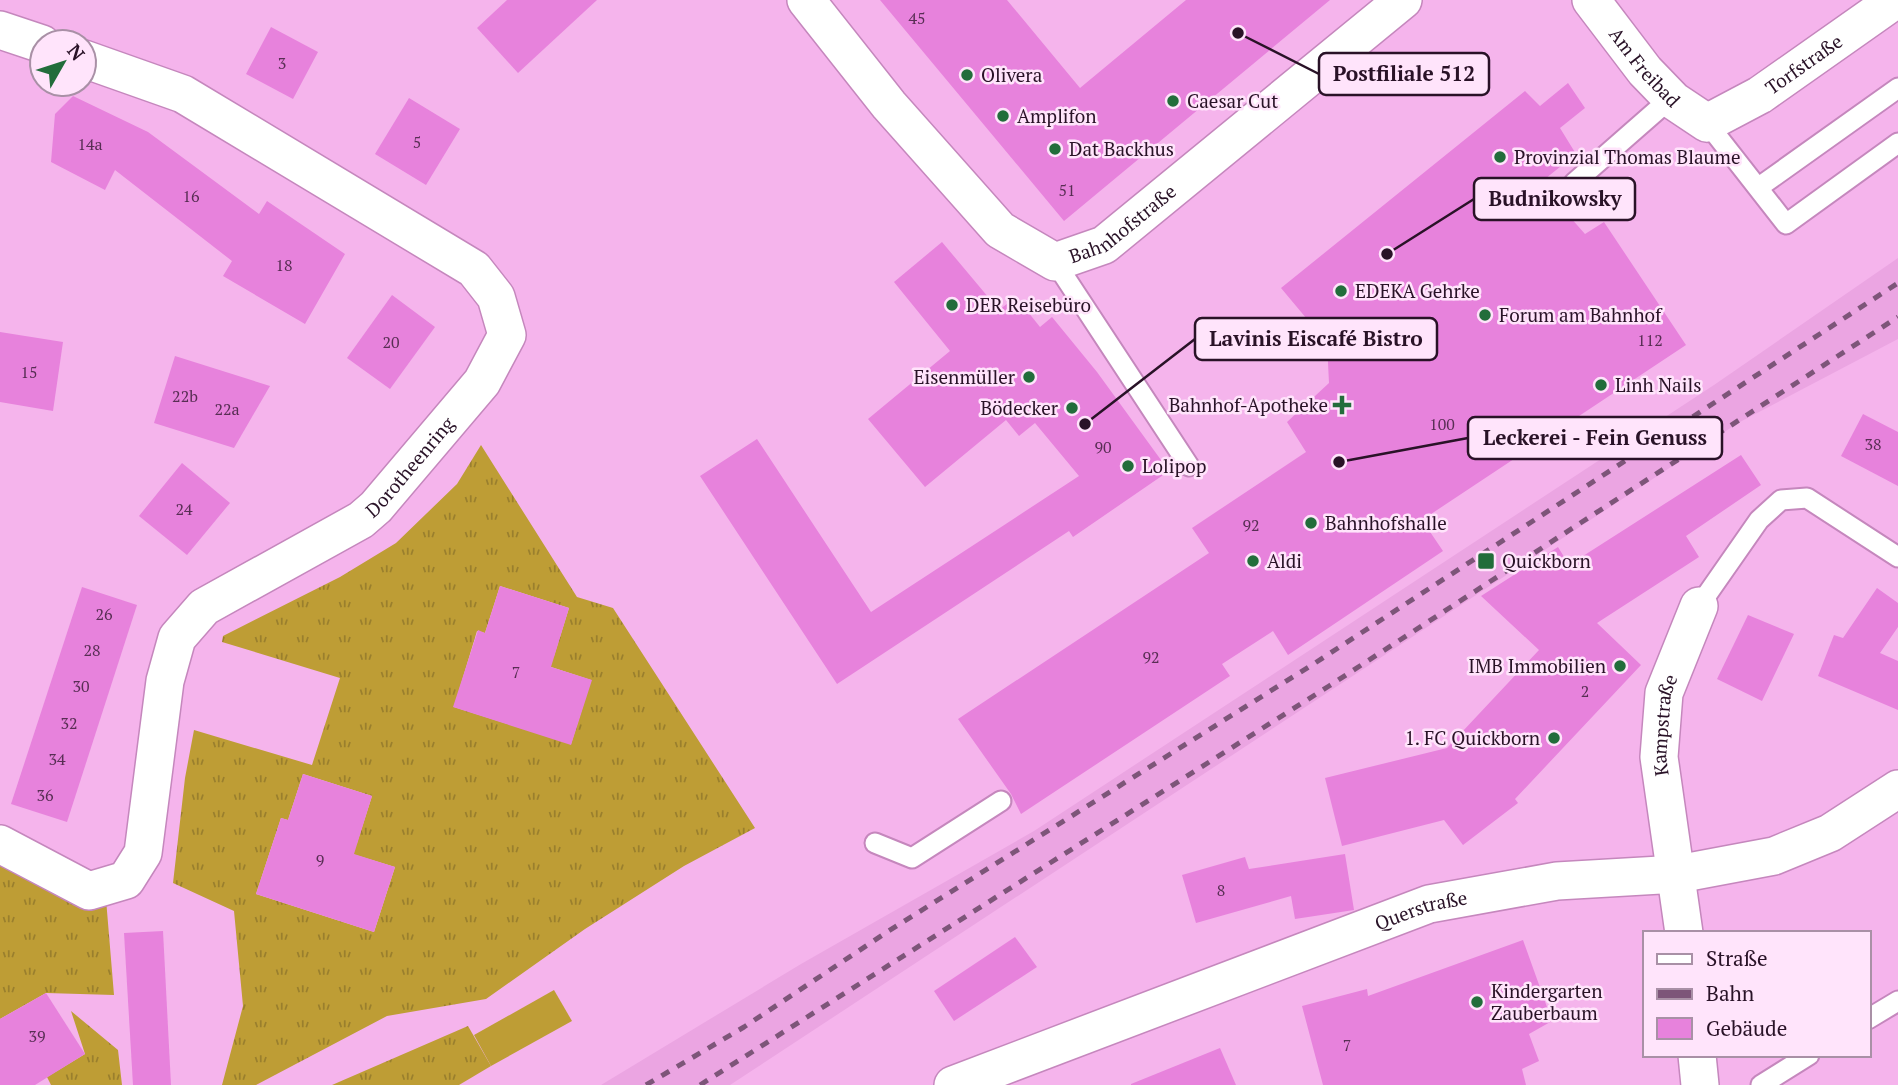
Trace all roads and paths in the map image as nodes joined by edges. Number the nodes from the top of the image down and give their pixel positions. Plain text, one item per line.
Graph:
1 (806, 0) edge
2 (1403, 0) edge
3 (1591, 0) edge
4 (1895, 0) edge
5 (0, 30) edge
6 (28, 39) edge
7 (98, 64) edge
8 (1898, 88) edge
9 (1671, 98) junction
10 (1707, 123) junction
11 (1898, 143) edge
12 (1574, 183) dead end
13 (1759, 187) junction
14 (1055, 262) junction
15 (1189, 466) dead end
16 (1898, 557) edge
17 (1699, 606) joint
18 (1898, 789) edge
19 (1001, 801) dead end
20 (875, 843) dead end
21 (0, 844) edge
22 (1678, 874) junction
23 (1684, 931) edge
24 (1898, 1001) edge
25 (1870, 1018) edge
26 (1697, 1057) edge
27 (1806, 1057) edge
28 (953, 1085) edge
29 (1700, 1085) edge
30 (1760, 1085) edge

1 - 14 street, Bahnhofstraße
2 - 14 street, Bahnhofstraße
3 - 9 street, Am Freibad
4 - 10 street, Torfstraße
5 - 6 street
7 - 21 street, Dorotheenring
8 - 13 lane
9 - 10 street, Am Freibad
9 - 12 lane
10 - 13 lane
11 - 13 lane
14 - 15 lane
16 - 17 lane
17 - 22 street, Kampstraße
18 - 22 street, Querstraße
19 - 20 lane
22 - 23 street, Kampstraße
22 - 28 street, Querstraße
24 - 25 lane
26 - 29 street
27 - 30 lane

